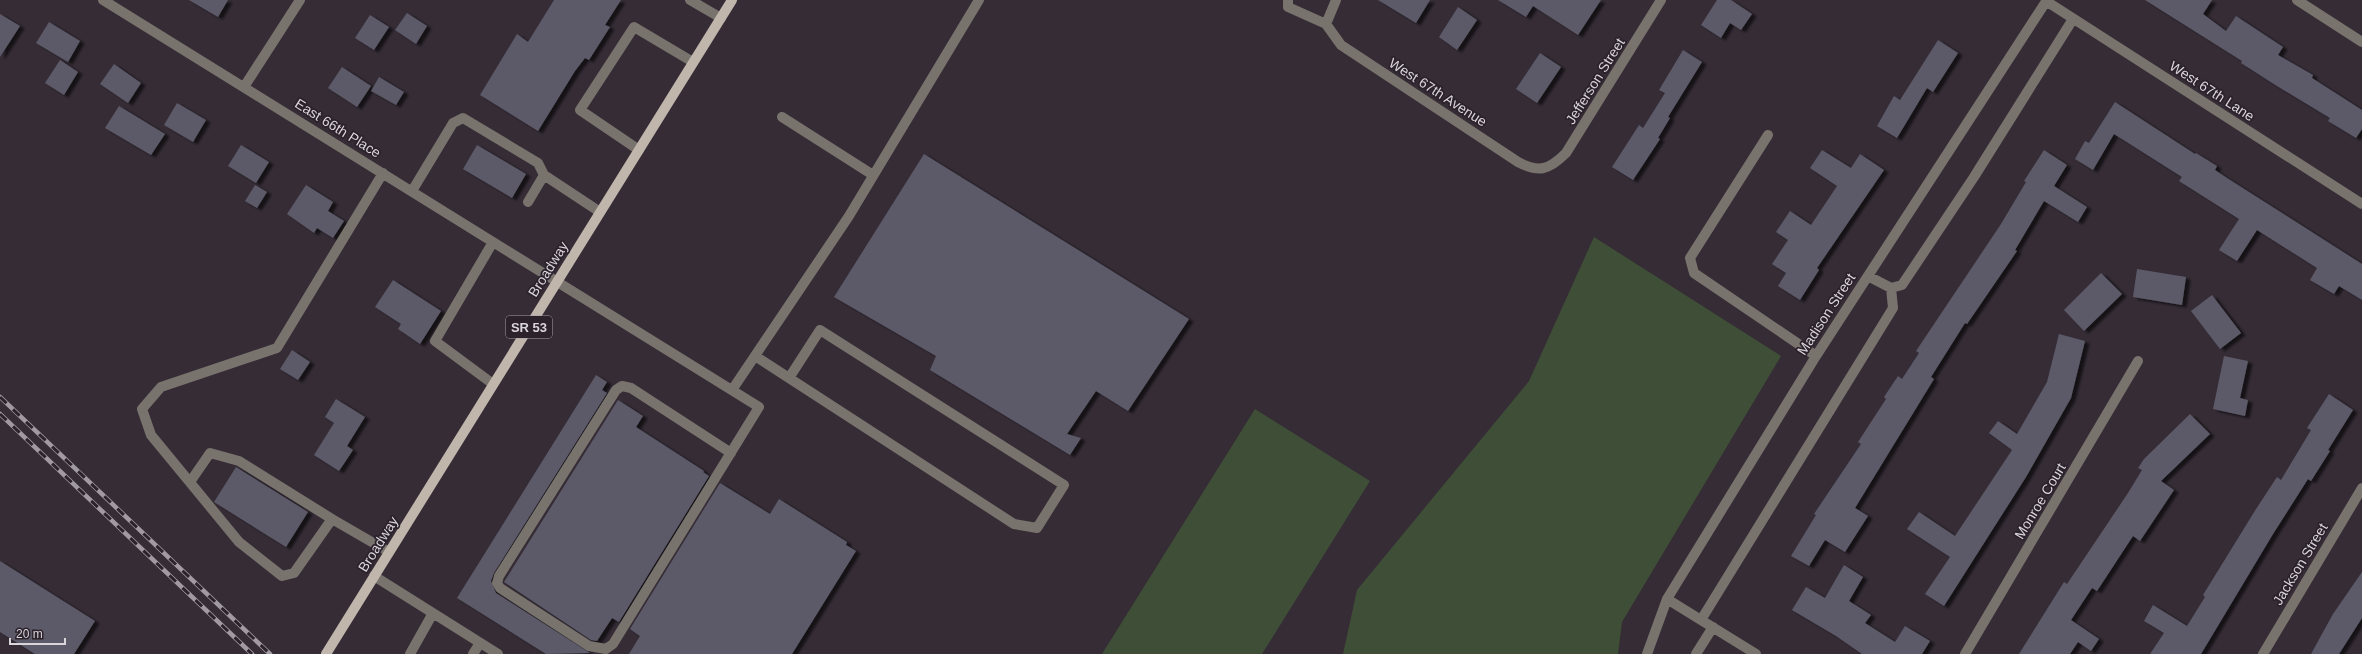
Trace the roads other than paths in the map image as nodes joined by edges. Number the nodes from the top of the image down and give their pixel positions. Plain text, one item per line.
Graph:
1 (103, 0) edge
2 (300, 0) edge
3 (690, 0) edge
4 (732, 0) edge
5 (979, 0) edge
6 (1288, 0) edge
7 (1336, 0) edge
8 (1661, 0) edge
9 (2296, 0) edge
10 (2047, 1) edge
11 (721, 18) junction
12 (2073, 19) junction
13 (1326, 24) junction
14 (2362, 42) edge
15 (693, 62) junction
16 (244, 87) junction
17 (782, 118) dead end
18 (1768, 135) dead end
19 (639, 150) junction
20 (1545, 168) joint
21 (383, 173) junction
22 (544, 175) junction
23 (873, 175) junction
24 (412, 191) junction
25 (528, 202) dead end
26 (2362, 204) edge
27 (600, 212) junction
28 (493, 242) junction
29 (1868, 276) junction
30 (557, 281) junction
31 (1891, 288) junction
32 (755, 356) junction
33 (1816, 356) junction
34 (2138, 361) dead end
35 (789, 378) junction
36 (493, 384) junction
37 (732, 390) junction
38 (731, 453) junction
39 (190, 482) junction
40 (2362, 488) edge
41 (332, 519) junction
42 (389, 552) junction
43 (374, 576) junction
44 (1667, 599) junction
45 (433, 613) junction
46 (1700, 620) junction
47 (1713, 627) junction
48 (480, 642) junction
49 (326, 654) edge
50 (410, 654) edge
51 (473, 654) edge
52 (498, 654) edge
53 (1647, 654) edge
54 (1696, 654) edge
55 (1756, 654) edge
56 (1965, 654) edge
57 (2263, 654) edge

1 - 16 street, East 66th Place
2 - 16 street
3 - 11 street
4 - 11 main road, Broadway / SR 53
5 - 23 street
6 - 13 street
7 - 13 street
8 - 20 street, Jefferson Street
9 - 14 street
10 - 12 street, West 67th Lane
10 - 29 street, Madison Street
11 - 15 main road, Broadway / SR 53
12 - 26 street, West 67th Lane
12 - 31 street
13 - 20 street, West 67th Avenue
15 - 19 main road, Broadway / SR 53
15 - 19 street
16 - 21 street, East 66th Place
17 - 23 street
18 - 33 street
19 - 27 main road, Broadway / SR 53
21 - 24 street, East 66th Place
21 - 39 street
22 - 24 street
22 - 25 street
22 - 27 street
23 - 32 street
24 - 28 street, East 66th Place
27 - 30 main road, Broadway / SR 53
28 - 30 street, East 66th Place
28 - 36 street
29 - 31 street
29 - 33 street, Madison Street
30 - 36 main road, Broadway / SR 53
30 - 37 street, East 66th Place
31 - 46 street
32 - 35 street
32 - 37 street
33 - 44 street, Madison Street
34 - 56 street, Monroe Court
35 - 35 street
36 - 42 main road, Broadway / SR 53
37 - 38 street, East 66th Place
38 - 38 street
39 - 41 street
39 - 41 street
40 - 57 street, Jackson Street
41 - 42 street
42 - 43 main road, Broadway / SR 53
43 - 45 street
43 - 49 main road, Broadway / SR 53
44 - 46 street
44 - 53 street, Madison Street
45 - 48 street
45 - 50 street
46 - 47 street
47 - 54 street
47 - 55 street
48 - 51 street
48 - 52 street

